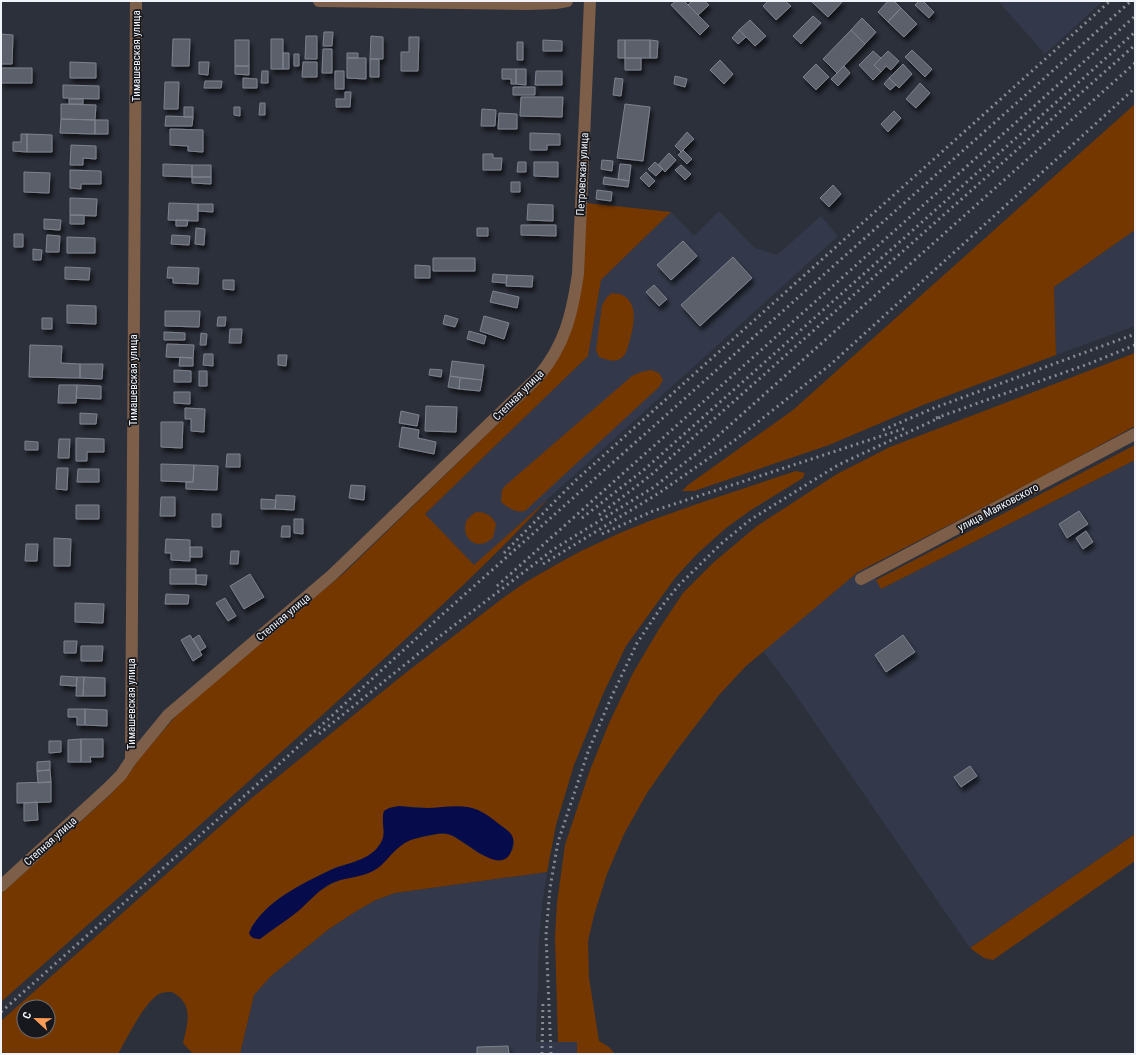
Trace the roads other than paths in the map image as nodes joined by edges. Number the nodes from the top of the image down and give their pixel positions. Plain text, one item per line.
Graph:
1 (136, 1) edge
2 (319, 1) edge
3 (567, 1) edge
4 (590, 1) edge
5 (560, 344) joint
6 (1135, 434) edge
7 (861, 579) dead end
8 (131, 760) junction
9 (1, 886) edge

1 - 8 street, Тимашевская улица
2 - 3 street
4 - 5 street, Петровская улица
5 - 8 street, Степная улица
6 - 7 street, улица Маяковского
8 - 9 street, Степная улица

